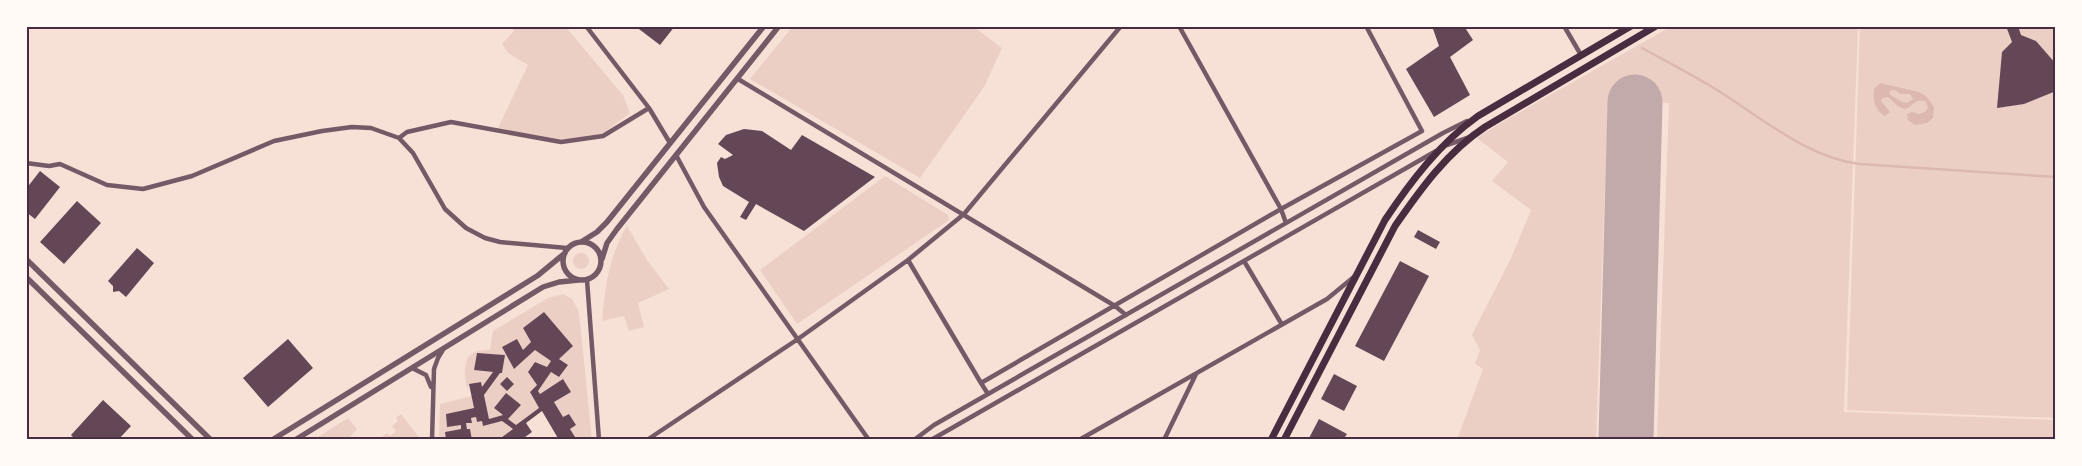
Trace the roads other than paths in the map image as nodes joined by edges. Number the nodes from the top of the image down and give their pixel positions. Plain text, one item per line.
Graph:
1 (586, 26) edge
2 (764, 26) edge
3 (779, 26) edge
4 (1121, 26) edge
5 (1179, 26) edge
6 (1366, 26) edge
7 (1564, 26) edge
8 (1615, 26) edge
9 (1631, 26) edge
10 (1656, 26) edge
11 (1617, 34) junction
12 (1581, 55) junction
13 (738, 79) junction
14 (649, 108) junction
15 (1478, 116) junction
16 (1470, 137) junction
17 (399, 138) junction
18 (670, 143) junction
19 (1440, 149) junction
20 (676, 155) junction
21 (26, 163) edge
22 (1282, 209) junction
23 (964, 214) junction
24 (1286, 223) junction
25 (580, 242) junction
26 (566, 250) junction
27 (602, 259) junction
28 (26, 260) edge
29 (908, 260) junction
30 (1244, 261) junction
31 (1355, 275) junction
32 (26, 277) edge
33 (579, 280) junction
34 (587, 280) junction
35 (1115, 306) junction
36 (1126, 315) junction
37 (1281, 323) junction
38 (798, 339) junction
39 (444, 348) junction
40 (412, 368) junction
41 (1197, 372) junction
42 (980, 382) junction
43 (988, 394) junction
44 (433, 396) junction
45 (940, 436) junction
46 (193, 440) edge
47 (211, 440) edge
48 (272, 440) edge
49 (296, 440) edge
50 (432, 440) edge
51 (599, 440) edge
52 (647, 440) edge
53 (869, 440) edge
54 (914, 440) edge
55 (931, 440) edge
56 (946, 440) edge
57 (1079, 440) edge
58 (1164, 440) edge
59 (1270, 440) edge
60 (1284, 440) edge

1 - 14 street
2 - 18 street
3 - 13 street
4 - 23 street
5 - 22 street
6 - 22 street
7 - 12 street
8 - 11 street
9 - 11 main road
10 - 16 main road
11 - 12 main road
12 - 15 main road
13 - 20 street
13 - 23 street
14 - 17 street
14 - 18 street
15 - 19 main road
15 - 24 street
16 - 19 street
16 - 60 main road
17 - 21 street
17 - 26 street
18 - 25 street
19 - 30 street
19 - 31 main road
20 - 27 street
20 - 38 street
22 - 24 street
22 - 35 street
23 - 29 street
23 - 35 street
24 - 36 street
25 - 26 street
25 - 27 street
26 - 33 street
26 - 48 street
27 - 34 street
28 - 47 street
29 - 38 street
29 - 42 street
30 - 37 street
30 - 45 street
31 - 37 street
31 - 59 main road
32 - 46 street
33 - 34 street
33 - 39 street
34 - 51 street
35 - 36 street
35 - 42 street
36 - 43 street
37 - 41 street
38 - 52 street
38 - 53 street
39 - 40 street
39 - 44 street
40 - 44 street
40 - 49 street
41 - 57 street
41 - 58 street
42 - 43 street
43 - 54 street
44 - 50 street
45 - 55 street
45 - 56 street

